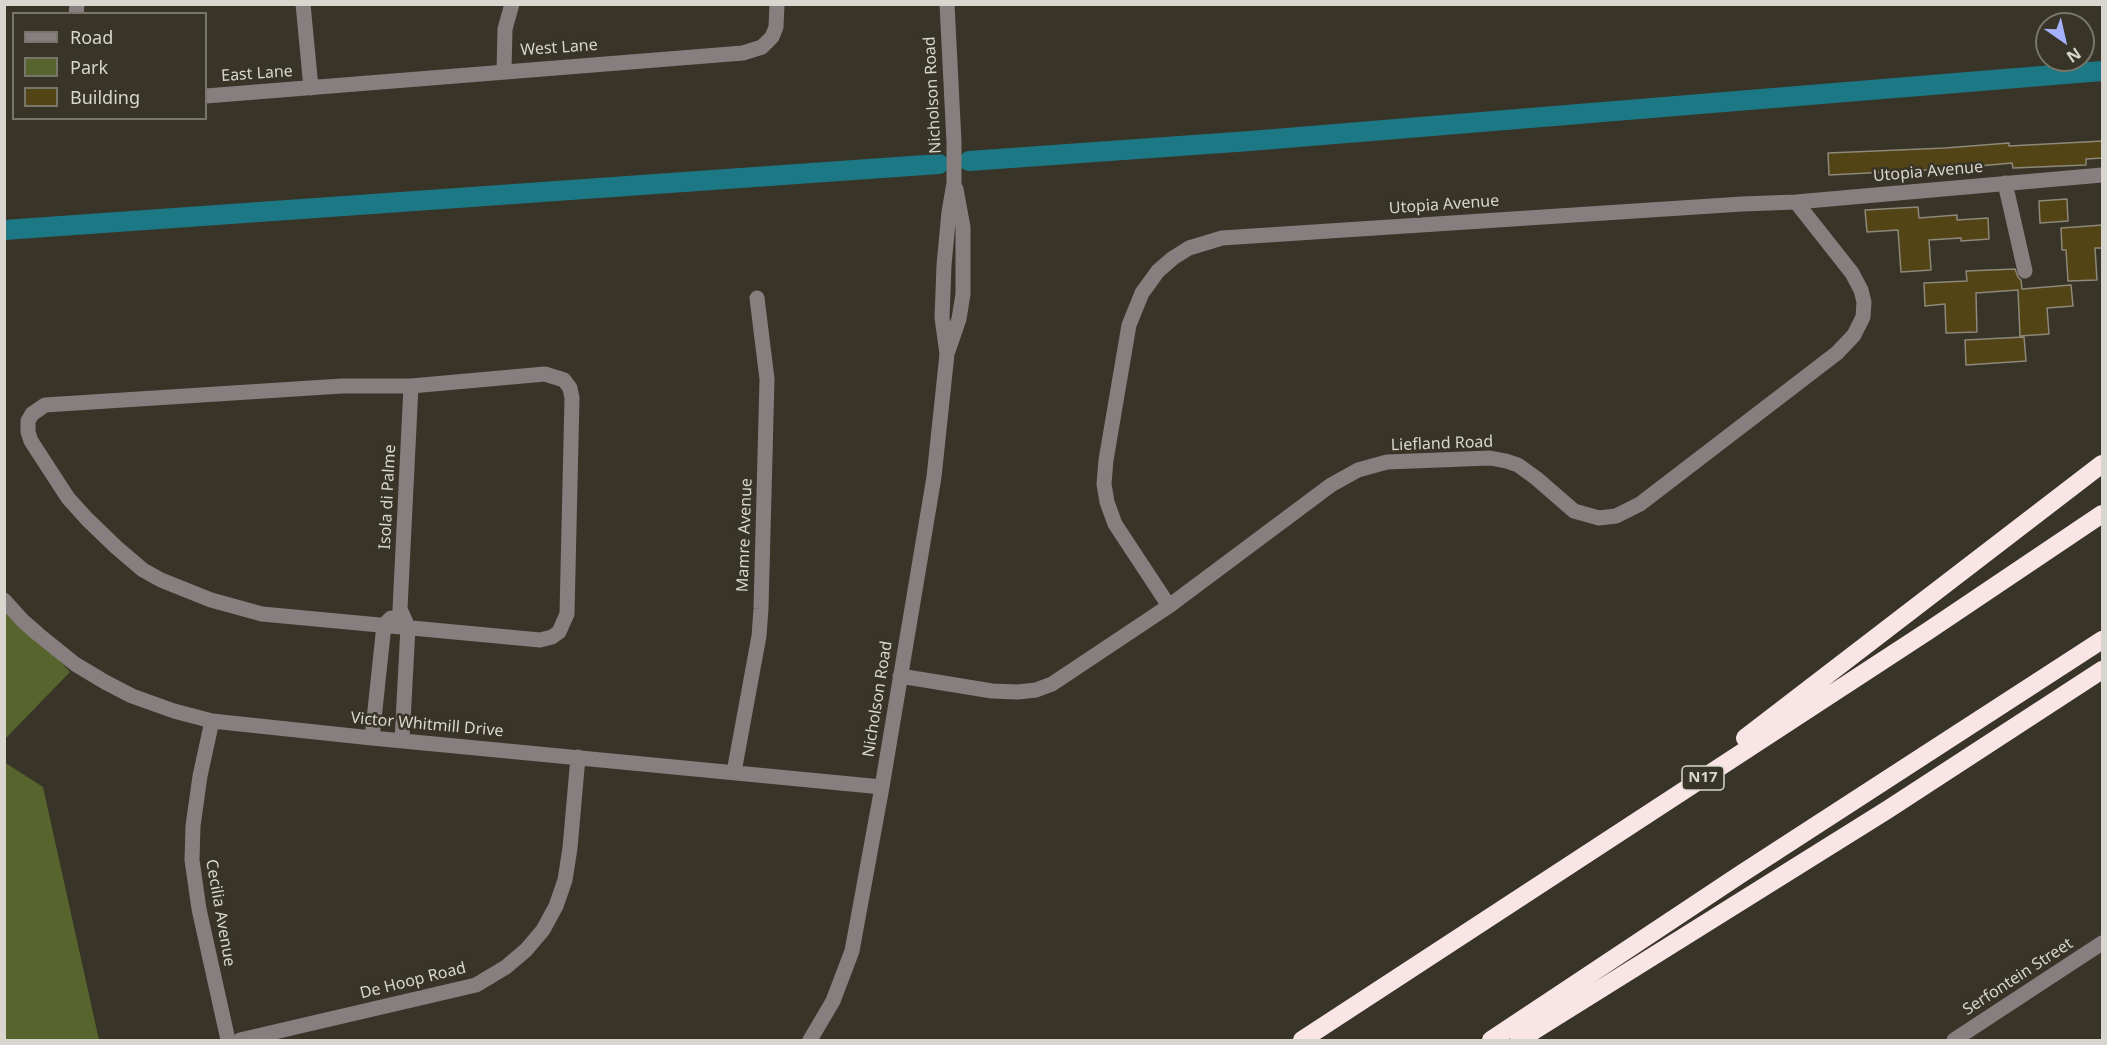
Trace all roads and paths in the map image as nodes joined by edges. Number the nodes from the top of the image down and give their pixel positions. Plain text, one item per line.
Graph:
1 (303, 4) edge
2 (512, 4) edge
3 (777, 4) edge
4 (947, 4) edge
5 (504, 71) junction
6 (311, 88) junction
7 (207, 96) edge
8 (2103, 175) edge
9 (2005, 183) junction
10 (1796, 202) junction
11 (2025, 271) dead end
12 (757, 298) dead end
13 (411, 386) junction
14 (2103, 464) edge
15 (2103, 514) edge
16 (4, 600) edge
17 (1169, 606) junction
18 (400, 609) junction
19 (384, 625) junction
20 (408, 627) junction
21 (2103, 639) edge
22 (2103, 670) edge
23 (900, 676) junction
24 (212, 721) junction
25 (372, 738) junction
26 (402, 740) junction
27 (578, 757) junction
28 (734, 772) junction
29 (882, 787) junction
30 (1637, 822) junction
31 (2103, 943) edge
32 (228, 1041) edge
33 (240, 1041) edge
34 (810, 1041) edge
35 (1302, 1041) edge
36 (1491, 1041) edge
37 (1519, 1041) edge
38 (1954, 1041) edge

1 - 6 street
2 - 5 street
3 - 5 street, West Lane
4 - 23 street, Nicholson Road
5 - 6 street, West Lane
6 - 7 street, East Lane
8 - 9 street, Utopia Avenue
9 - 10 street, Utopia Avenue
9 - 11 street
10 - 17 street, Liefland Road
10 - 17 street, Utopia Avenue
12 - 28 street, Mamre Avenue
13 - 18 street, Isola di Palme
13 - 19 street
13 - 20 street
14 - 30 highway
15 - 30 highway, N17
16 - 24 street, Victor Whitmill Drive
17 - 23 street, Liefland Road
18 - 19 street
18 - 20 street, Isola di Palme
19 - 20 street
19 - 25 street
20 - 26 street, Isola di Palme
21 - 36 highway
22 - 37 highway
23 - 29 street, Nicholson Road
24 - 25 street, Victor Whitmill Drive
24 - 32 street, Cecilia Avenue
25 - 26 street, Victor Whitmill Drive
26 - 27 street, Victor Whitmill Drive
27 - 28 street, Victor Whitmill Drive
27 - 33 street, De Hoop Road
28 - 29 street, Victor Whitmill Drive
29 - 34 street, Nicholson Road
30 - 35 highway, N17
31 - 38 street, Serfontein Street

